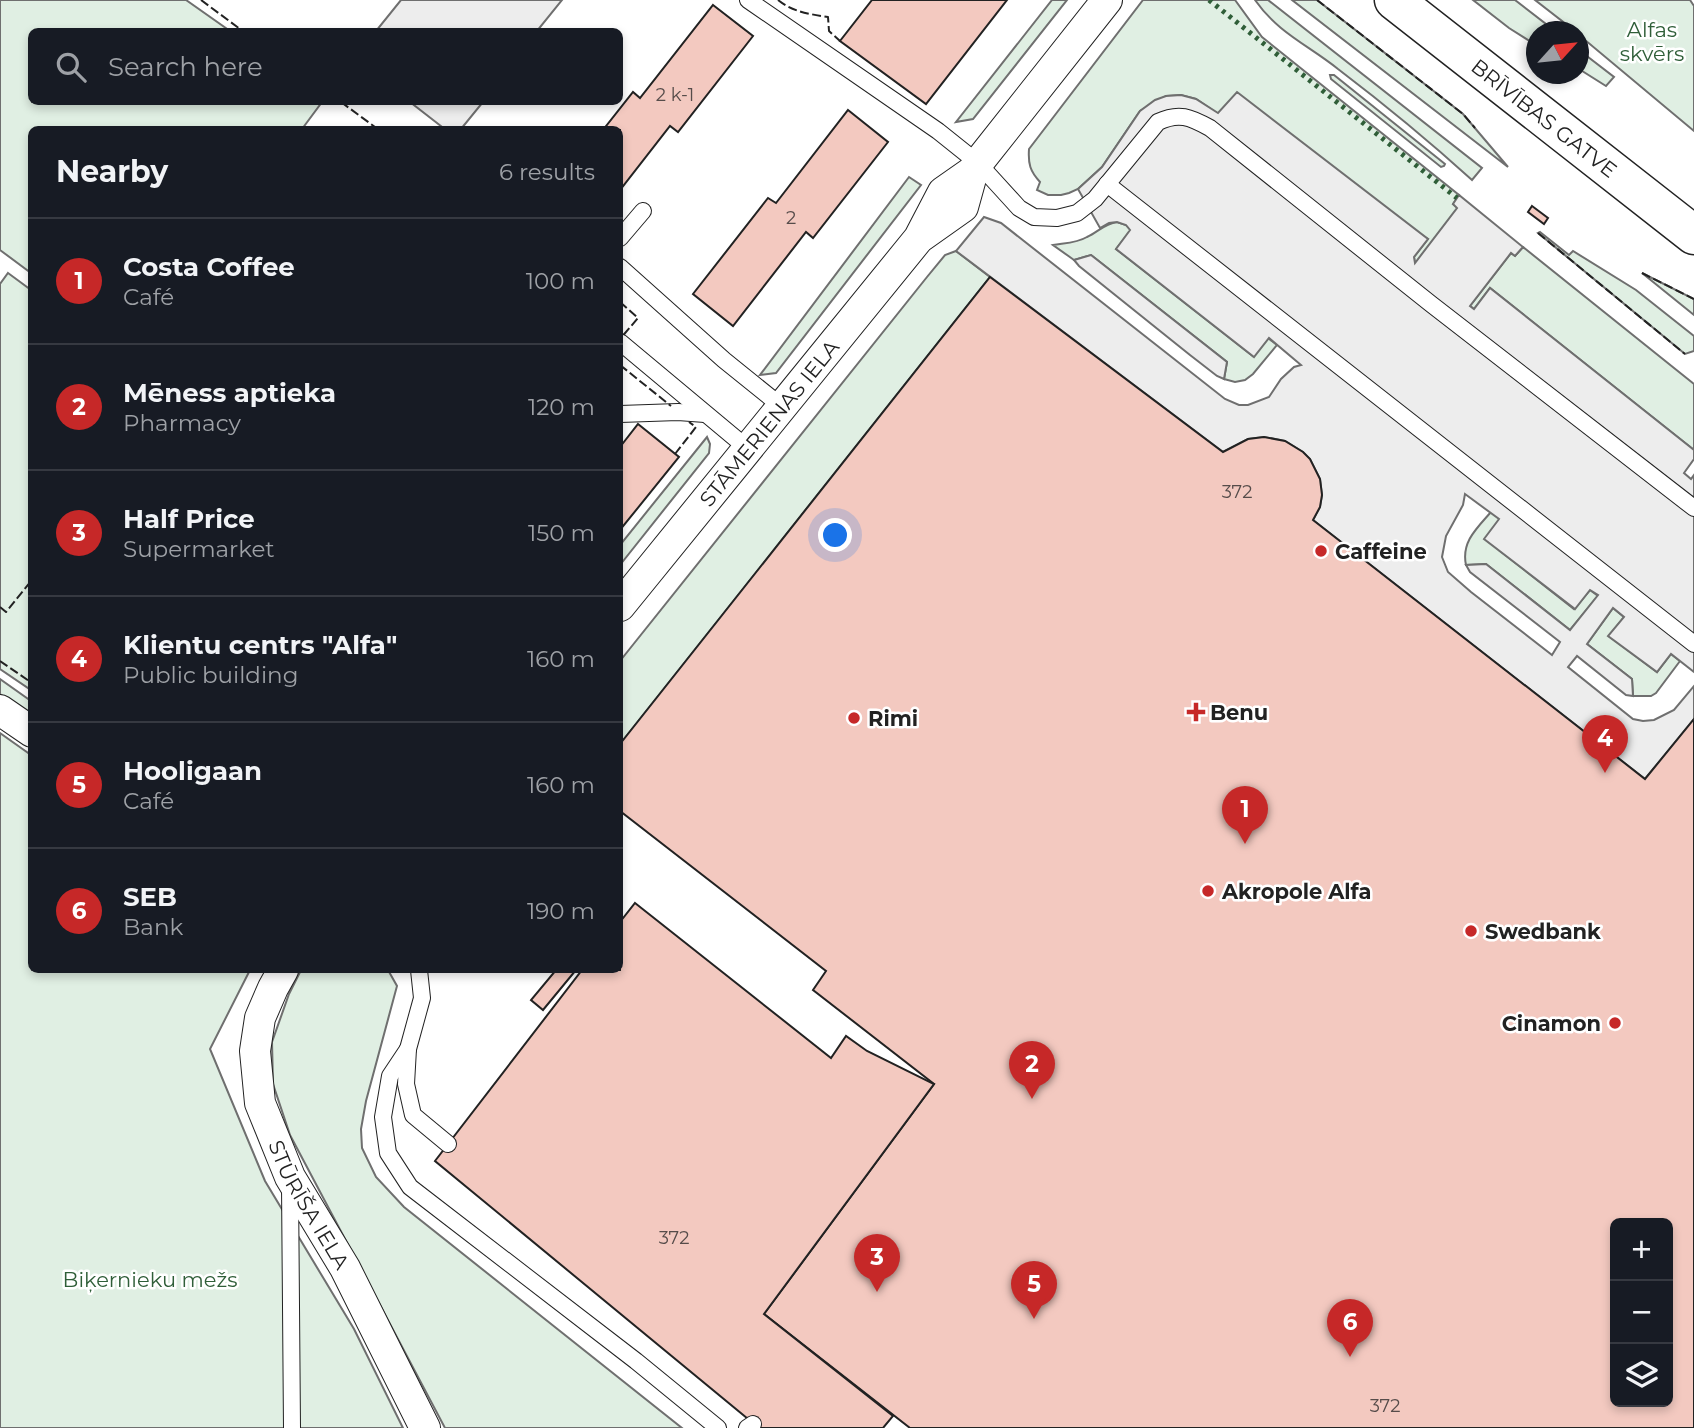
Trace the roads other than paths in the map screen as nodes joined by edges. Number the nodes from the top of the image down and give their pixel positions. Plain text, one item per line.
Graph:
1 (748, 0) edge
2 (1107, 0) edge
3 (1394, 0) edge
4 (975, 167) junction
5 (1107, 184) junction
6 (643, 211) dead end
7 (623, 234) edge
8 (1694, 235) edge
9 (623, 270) edge
10 (623, 345) edge
11 (781, 406) junction
12 (623, 414) edge
13 (705, 414) junction
14 (747, 448) junction
15 (1694, 508) edge
16 (623, 602) edge
17 (1694, 644) edge
18 (0, 710) edge
19 (28, 729) edge
20 (281, 973) edge
21 (419, 973) edge
22 (408, 1049) junction
23 (448, 1144) dead end
24 (290, 1177) junction
25 (292, 1428) edge
26 (425, 1428) edge
27 (718, 1428) edge

1 - 4 lane
2 - 4 street, STĀMERIENAS IELA
3 - 8 highway, BRĪVĪBAS GATVE
4 - 5 lane
4 - 11 street, STĀMERIENAS IELA
5 - 15 lane
5 - 17 lane
6 - 7 lane
9 - 11 lane
10 - 13 lane
11 - 14 street, STĀMERIENAS IELA
12 - 13 lane
13 - 14 lane
14 - 16 street, STĀMERIENAS IELA
18 - 19 street
20 - 24 street, STŪRĪŠA IELA
21 - 22 lane
22 - 23 lane
22 - 27 lane
24 - 25 lane
24 - 26 street, STŪRĪŠA IELA

